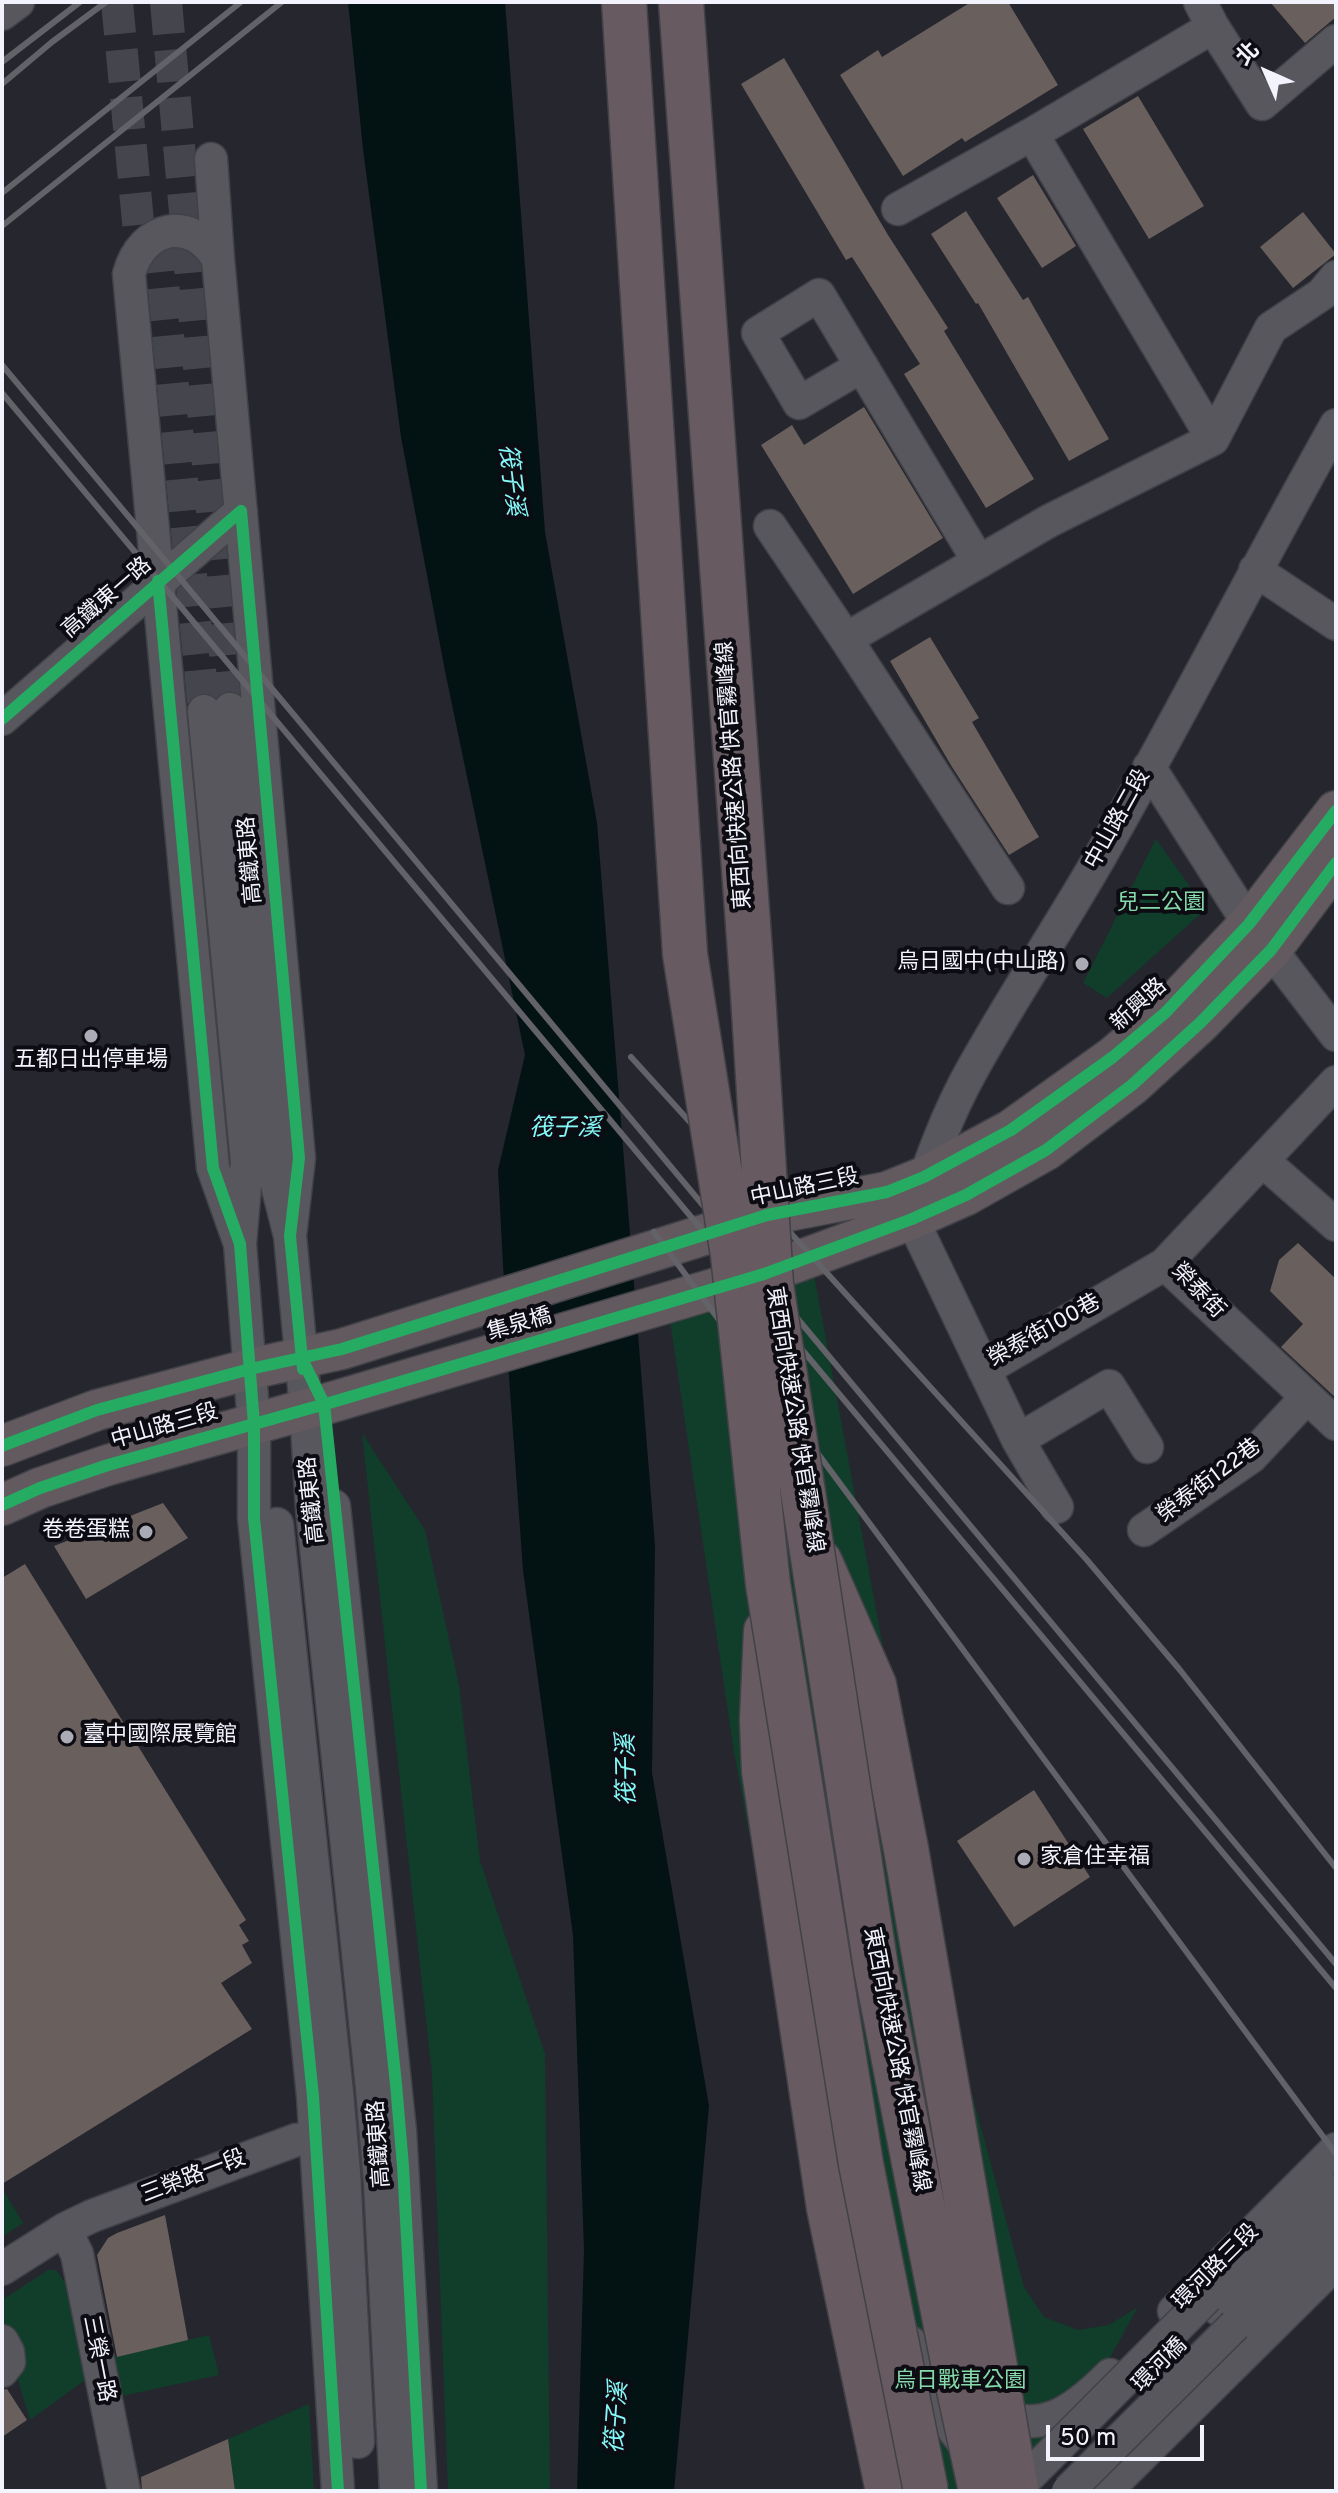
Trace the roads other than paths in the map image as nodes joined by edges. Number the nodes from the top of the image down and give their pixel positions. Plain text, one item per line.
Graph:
1 (18, 2) edge
2 (624, 2) edge
3 (681, 2) edge
4 (2, 14) edge
5 (1207, 14) edge
6 (1336, 41) edge
7 (1032, 134) junction
8 (211, 159) dead end
9 (898, 209) dead end
10 (218, 259) junction
11 (1336, 277) edge
12 (862, 366) dead end
13 (1336, 425) edge
14 (1213, 439) junction
15 (241, 511) junction
16 (770, 526) dead end
17 (979, 562) junction
18 (1255, 570) junction
19 (158, 581) junction
20 (1336, 624) edge
21 (846, 639) junction
22 (2, 719) edge
23 (1149, 767) junction
24 (1336, 811) edge
25 (1336, 863) edge
26 (1008, 888) dead end
27 (1260, 937) junction
28 (1336, 1035) edge
29 (1336, 1082) edge
30 (1263, 1161) junction
31 (924, 1177) junction
32 (912, 1219) junction
33 (1336, 1225) edge
34 (290, 1236) junction
35 (693, 1239) joint
36 (240, 1244) junction
37 (1165, 1264) junction
38 (738, 1282) junction
39 (319, 1354) junction
40 (250, 1369) junction
41 (984, 1370) junction
42 (1307, 1397) junction
43 (324, 1404) junction
44 (254, 1424) junction
45 (1336, 1424) edge
46 (1018, 1440) junction
47 (2, 1446) edge
48 (1147, 1447) dead end
49 (2, 1505) edge
50 (1057, 1507) dead end
51 (1144, 1530) dead end
52 (768, 1584) junction
53 (875, 2096) junction
54 (388, 2132) junction
55 (329, 2137) junction
56 (1336, 2149) edge
57 (1336, 2169) edge
58 (1336, 2191) edge
59 (1336, 2224) edge
60 (65, 2229) junction
61 (1336, 2249) edge
62 (1336, 2263) edge
63 (2, 2269) edge
64 (1227, 2317) junction
65 (2, 2341) edge
66 (2, 2371) edge
67 (1099, 2387) junction
68 (983, 2408) junction
69 (955, 2432) junction
70 (1154, 2444) junction
71 (124, 2491) edge
72 (338, 2491) edge
73 (360, 2491) edge
74 (396, 2491) edge
75 (421, 2491) edge
76 (888, 2491) edge
77 (926, 2491) edge
78 (1013, 2491) edge
79 (1068, 2491) edge
80 (1093, 2491) edge
81 (1106, 2491) edge

1 - 4 street
2 - 52 highway, 東西向快速公路 快官霧峰線, bridge
3 - 78 highway, 東西向快速公路 快官霧峰線, bridge
5 - 6 street
5 - 7 street
7 - 9 street
7 - 14 street
8 - 10 street
10 - 15 street, 高鐵東路
10 - 19 street, 高鐵東路
11 - 14 street
12 - 17 street
13 - 18 street, 中山路二段
14 - 17 street
15 - 19 street, 高鐵東一路
15 - 34 street, 高鐵東路
16 - 21 street
17 - 21 street
18 - 20 street
18 - 23 street, 中山路二段
19 - 22 street, 高鐵東一路
19 - 36 street, 高鐵東路
21 - 26 street
23 - 27 street
23 - 31 street, 中山路二段
24 - 27 main road, 新興路
25 - 27 main road, 新興路
27 - 28 street
27 - 31 main road, 新興路
27 - 32 main road, 新興路
29 - 30 street, 榮泰街
30 - 33 street
30 - 37 street, 榮泰街
31 - 32 street, 中山路二段
31 - 35 main road, 中山路三段
32 - 38 main road
32 - 41 street, 榮泰街100巷
34 - 36 street, 高鐵東路
34 - 39 street, 高鐵東路
35 - 39 main road, 集泉橋
36 - 40 street, 高鐵東路
37 - 41 street, 榮泰街100巷
37 - 42 street, 榮泰街
38 - 43 main road, 集泉橋
38 - 53 street
39 - 40 main road, 中山路三段
39 - 43 street, 高鐵東路
40 - 44 street, 高鐵東路
40 - 47 main road, 中山路三段
41 - 46 street
42 - 45 street, 榮泰街
42 - 51 street, 榮泰街122巷
43 - 44 main road, 中山路三段
43 - 54 street, 高鐵東路
44 - 49 main road, 中山路三段
44 - 55 street, 高鐵東路
46 - 48 street
46 - 50 street
52 - 76 highway, bridge
52 - 77 highway, 東西向快速公路 快官霧峰線, bridge
53 - 68 street
53 - 69 street
54 - 55 street, 三榮路一段
54 - 74 street, 高鐵東路
54 - 75 street, 高鐵東路
55 - 60 street, 三榮路一段
55 - 72 street, 高鐵東路
55 - 73 street, 高鐵東路
56 - 67 street, 環河路三段
57 - 64 street
58 - 64 street, 環河路三段
59 - 64 street
60 - 63 street, 三榮路一段
60 - 71 street, 三榮一路
61 - 64 street
62 - 70 street
64 - 78 street, bridge
64 - 79 street, 環河橋, bridge
64 - 80 street
65 - 66 street
67 - 68 street, 環河路三段
67 - 70 street
68 - 69 street
69 - 78 street
70 - 81 street

